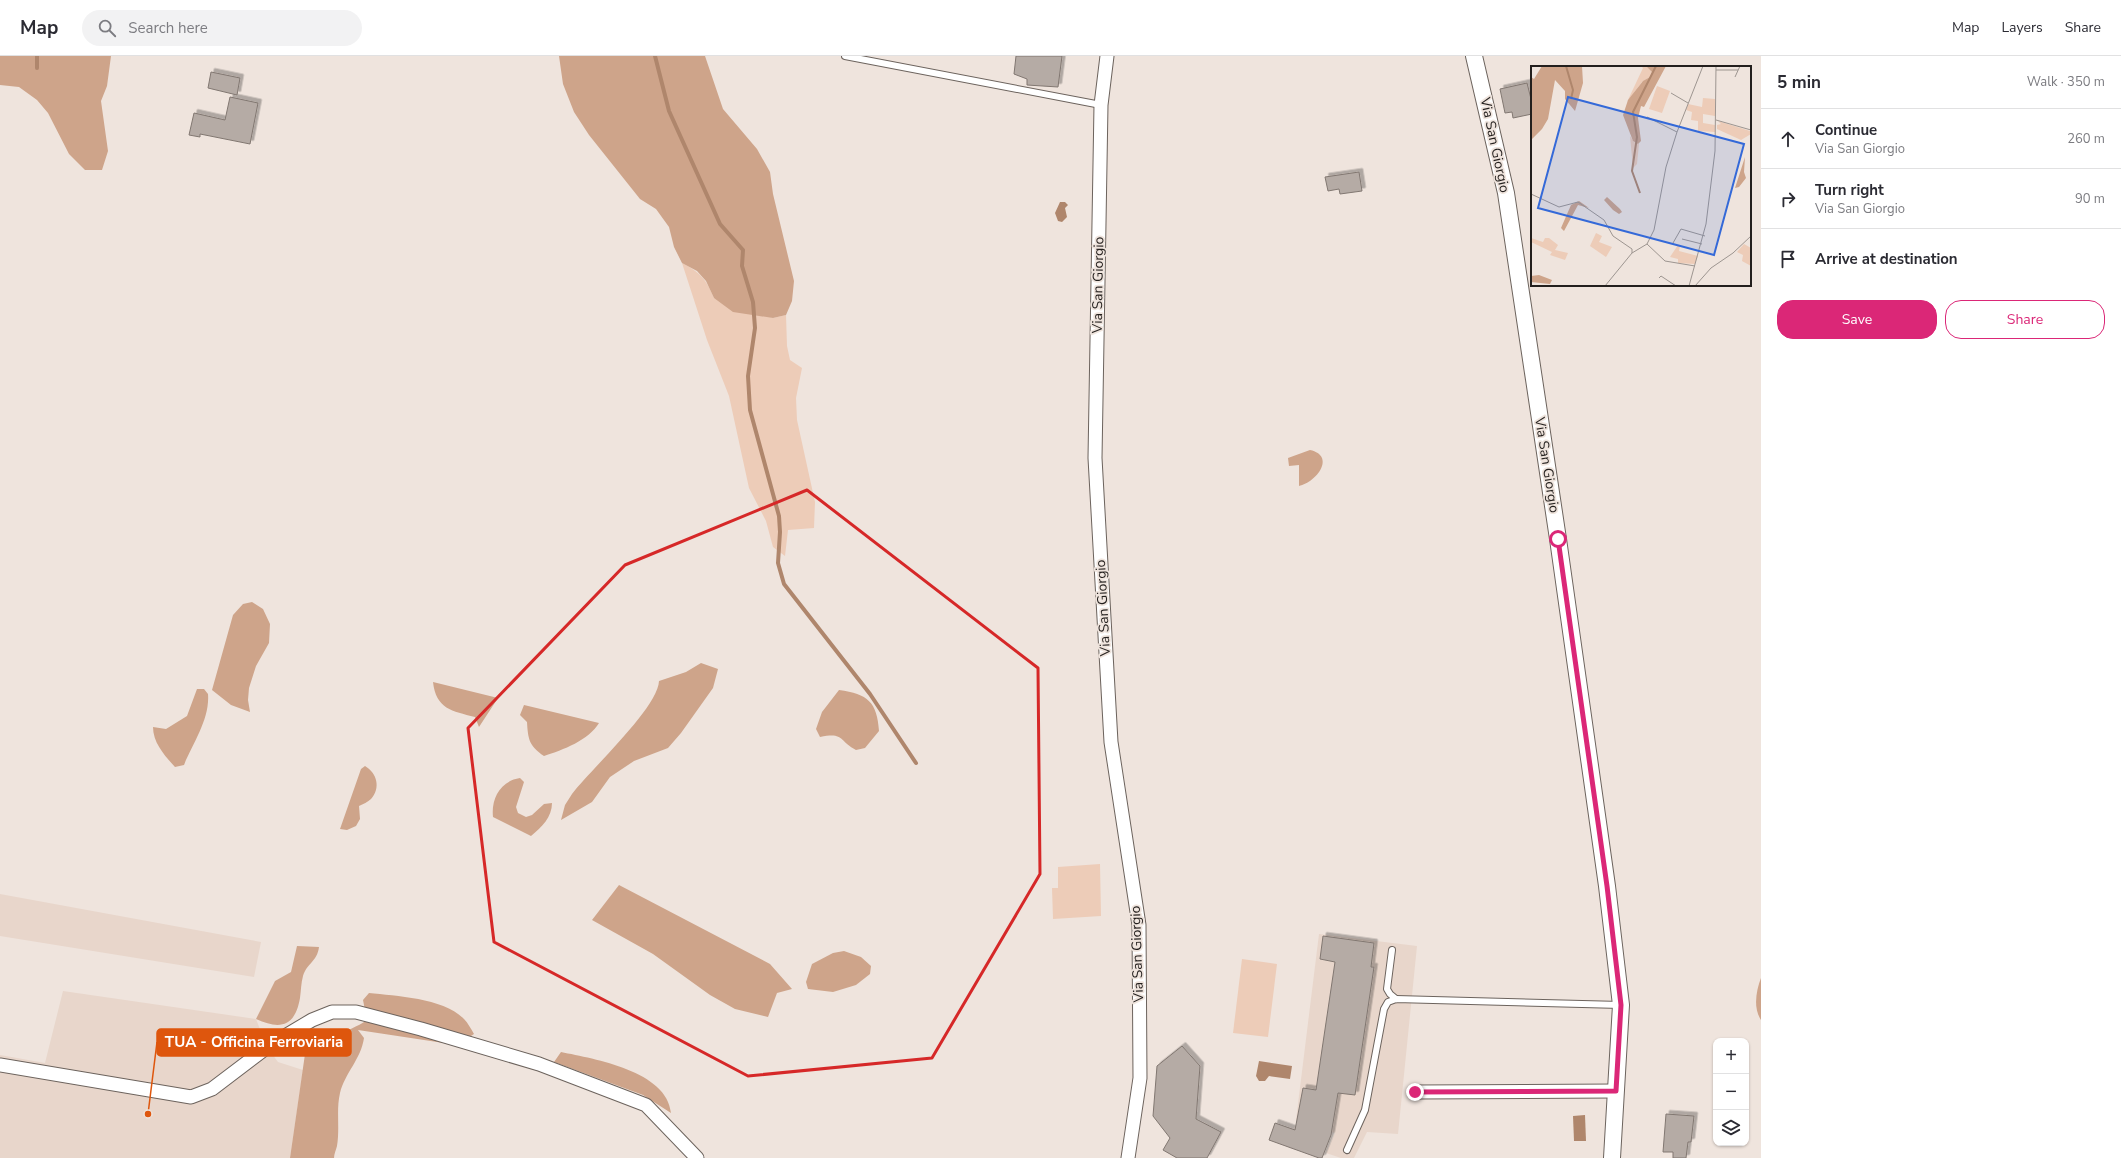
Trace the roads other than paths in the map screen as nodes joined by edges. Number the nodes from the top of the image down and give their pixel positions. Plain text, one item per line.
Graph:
1 (845, 56) edge
2 (1107, 56) edge
3 (1474, 56) edge
4 (1101, 105) junction
5 (1392, 950) dead end
6 (1396, 998) junction
7 (1621, 1005) junction
8 (0, 1065) edge
9 (1616, 1091) junction
10 (1415, 1092) dead end
11 (1347, 1150) dead end
12 (697, 1158) edge
13 (1128, 1158) edge
14 (1612, 1158) edge

1 - 4 lane
2 - 4 street, Via San Giorgio
3 - 7 street, Via San Giorgio
4 - 13 street, Via San Giorgio
5 - 6 lane
6 - 7 lane
6 - 11 lane
7 - 9 street, Via San Giorgio
8 - 12 street
9 - 10 street
9 - 14 street, Via San Giorgio

